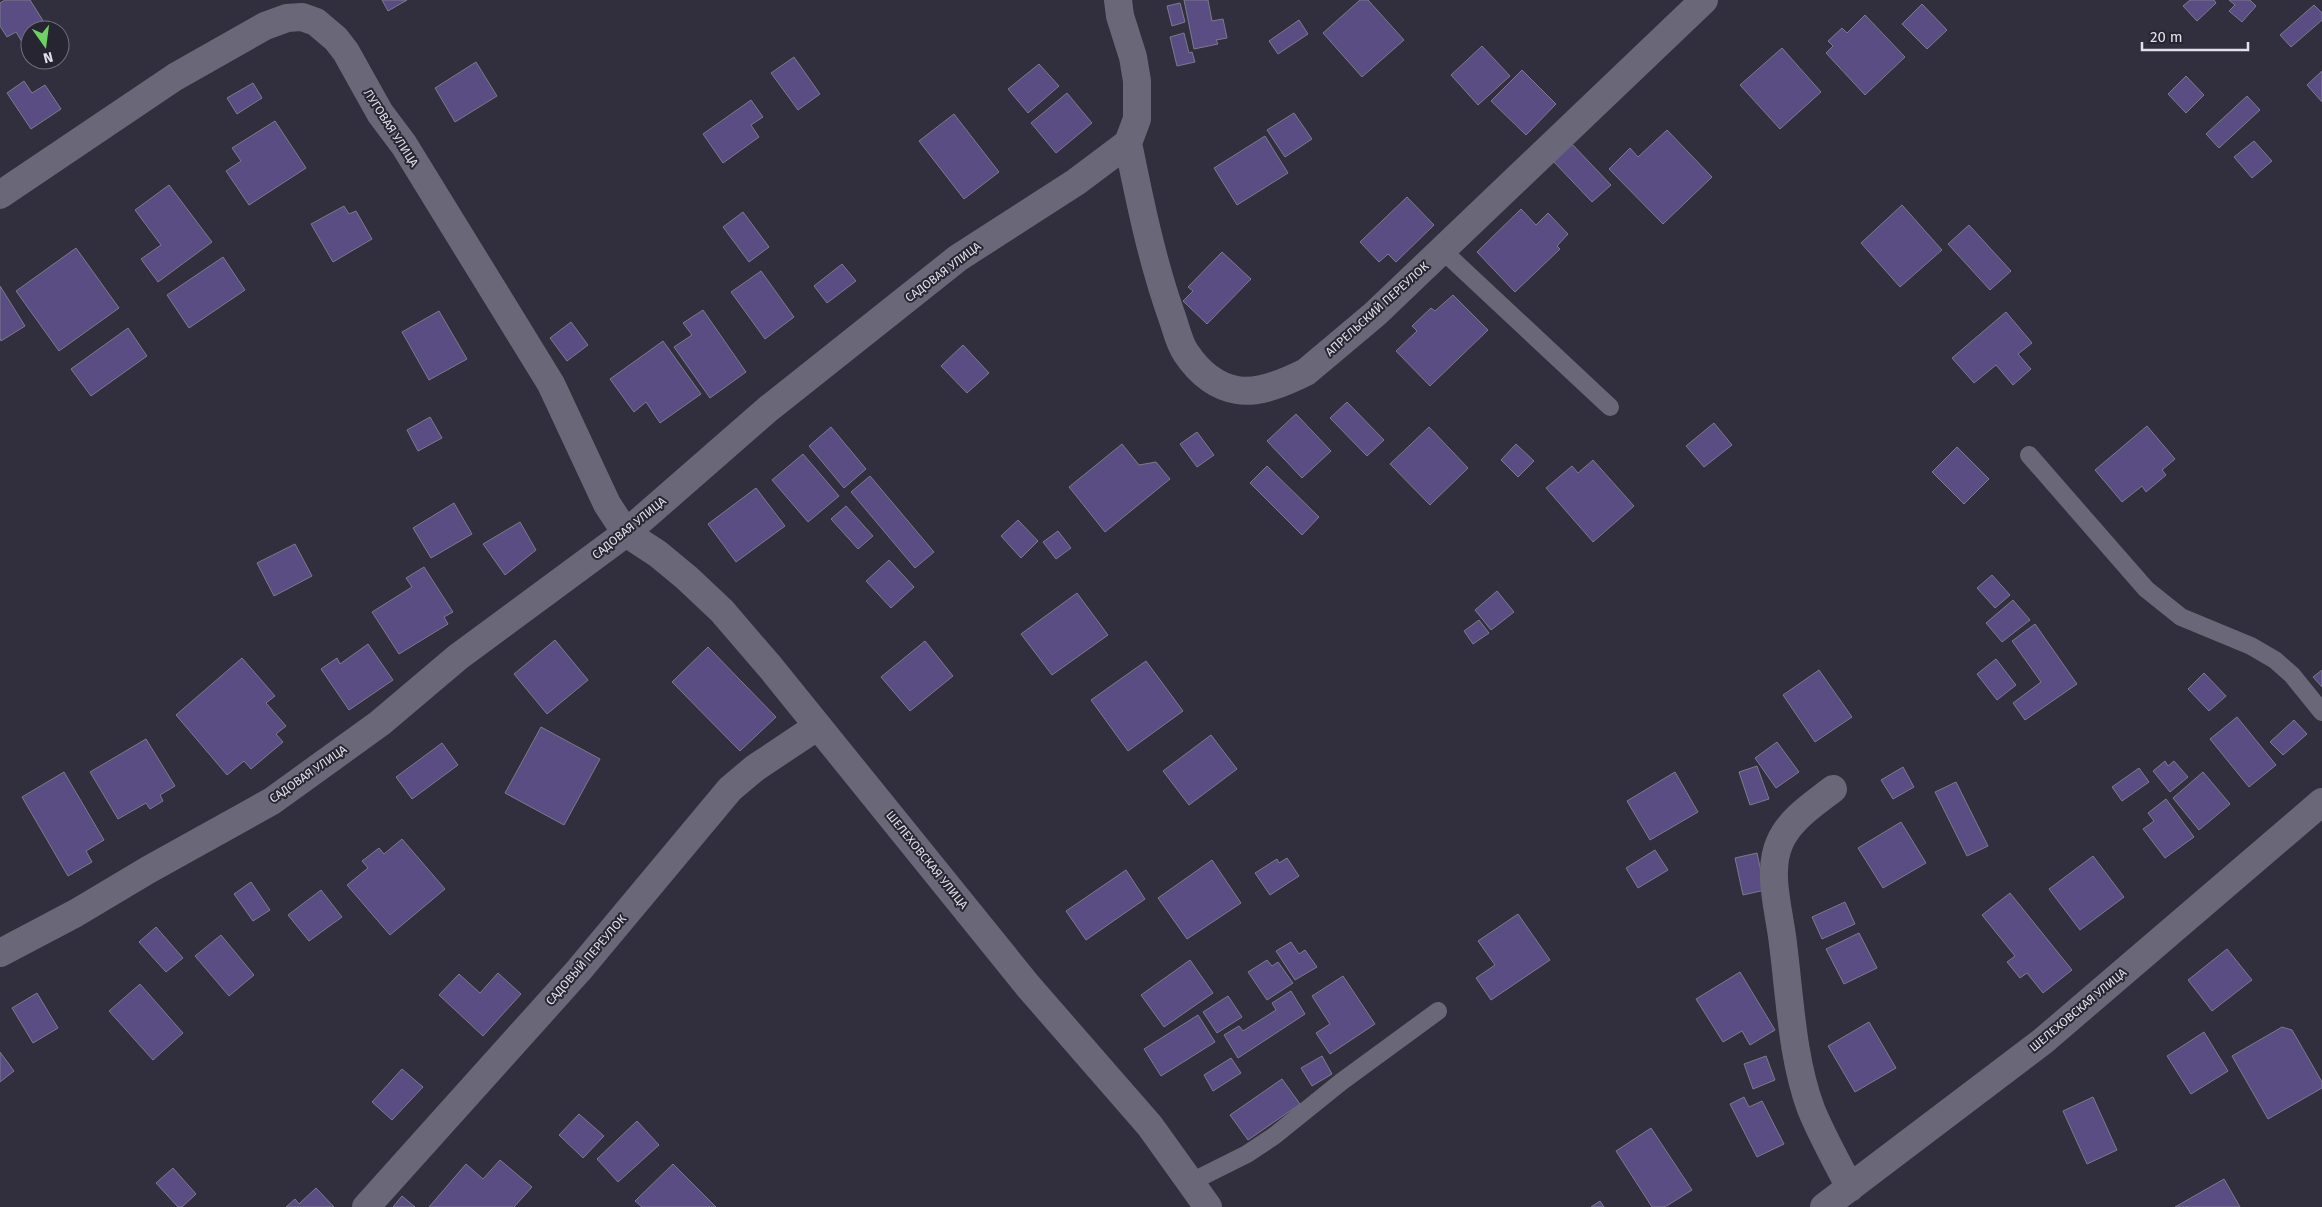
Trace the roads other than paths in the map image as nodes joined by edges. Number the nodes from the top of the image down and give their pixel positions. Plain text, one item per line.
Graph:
1 (1097, 0) edge
2 (1704, 0) edge
3 (1119, 8) edge
4 (285, 9) edge
5 (1128, 143) junction
6 (0, 196) edge
7 (1442, 250) junction
8 (1610, 407) dead end
9 (2029, 455) dead end
10 (626, 533) junction
11 (2322, 712) edge
12 (818, 726) junction
13 (1833, 789) dead end
14 (2322, 802) edge
15 (0, 954) edge
16 (1438, 1011) dead end
17 (1191, 1182) junction
18 (1850, 1188) junction
19 (366, 1207) edge
20 (1208, 1207) edge
21 (1824, 1207) edge

1 - 3 street
2 - 7 street, АПРЕЛЬСКИЙ ПЕРЕУЛОК
3 - 5 street
4 - 6 street, ЛУГОВАЯ УЛИЦА
4 - 10 street, ЛУГОВАЯ УЛИЦА
5 - 7 street, АПРЕЛЬСКИЙ ПЕРЕУЛОК
5 - 10 street, САДОВАЯ УЛИЦА
7 - 8 lane
9 - 11 lane
10 - 12 street, ШЕЛЕХОВСКАЯ УЛИЦА
10 - 15 street, САДОВАЯ УЛИЦА
12 - 17 street, ШЕЛЕХОВСКАЯ УЛИЦА
12 - 19 street, САДОВЫЙ ПЕРЕУЛОК
13 - 18 street
14 - 18 street, ШЕЛЕХОВСКАЯ УЛИЦА
16 - 17 lane
17 - 20 street, ШЕЛЕХОВСКАЯ УЛИЦА
18 - 21 street, ШЕЛЕХОВСКАЯ УЛИЦА

